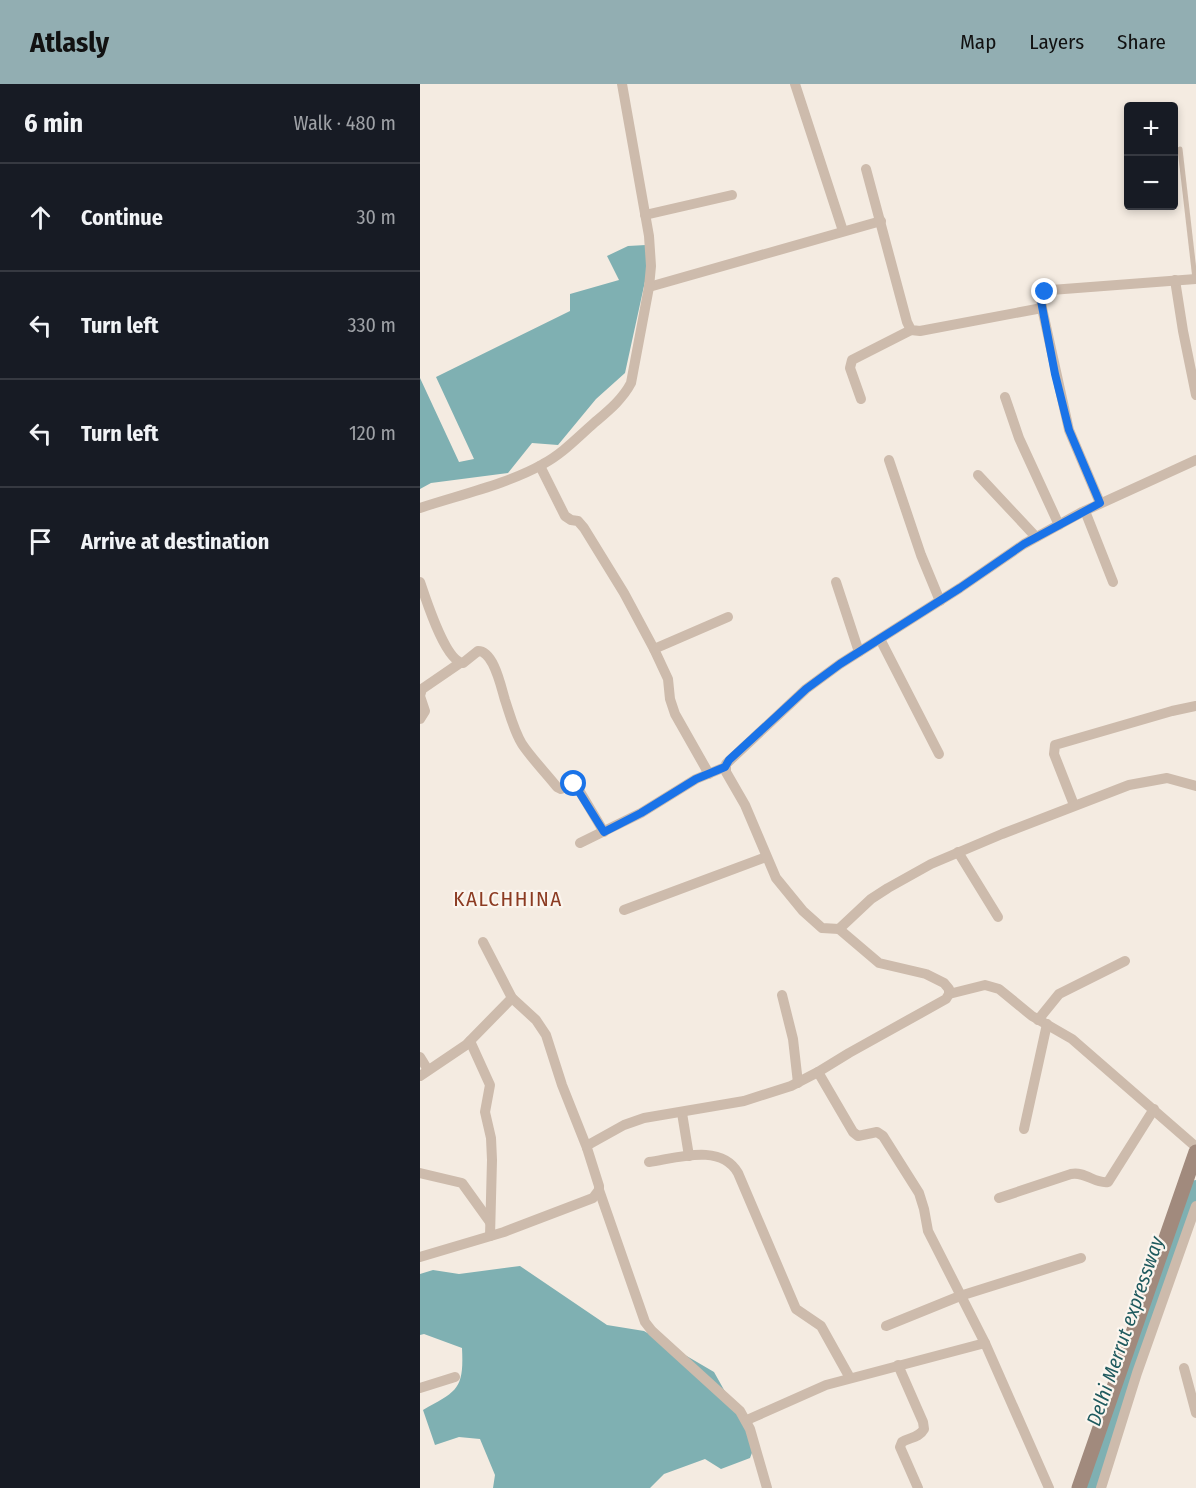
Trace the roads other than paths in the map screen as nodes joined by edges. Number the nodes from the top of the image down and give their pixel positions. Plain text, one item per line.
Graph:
1 (622, 84) edge
2 (795, 84) edge
3 (1180, 149) dead end
4 (866, 169) dead end
5 (732, 195) dead end
6 (645, 215) junction
7 (880, 221) junction
8 (843, 231) junction
9 (1196, 279) edge
10 (1175, 280) junction
11 (649, 287) junction
12 (1042, 308) junction
13 (911, 330) junction
14 (1196, 395) edge
15 (1005, 397) dead end
16 (861, 399) dead end
17 (889, 460) dead end
18 (1196, 460) edge
19 (540, 466) junction
20 (978, 475) dead end
21 (1100, 503) junction
22 (420, 508) edge
23 (1085, 511) junction
24 (1059, 525) junction
25 (1036, 537) junction
26 (420, 582) edge
27 (836, 582) dead end
28 (1113, 582) dead end
29 (940, 601) junction
30 (728, 617) dead end
31 (880, 639) junction
32 (654, 649) junction
33 (859, 652) junction
34 (460, 663) junction
35 (1196, 706) edge
36 (420, 719) edge
37 (939, 754) dead end
38 (725, 767) junction
39 (709, 774) junction
40 (1196, 786) edge
41 (1074, 805) junction
42 (604, 832) junction
43 (580, 843) dead end
44 (958, 852) junction
45 (766, 857) junction
46 (624, 910) dead end
47 (998, 917) dead end
48 (839, 929) junction
49 (483, 942) dead end
50 (1125, 961) dead end
51 (949, 994) junction
52 (782, 995) dead end
53 (512, 998) junction
54 (1043, 1022) junction
55 (470, 1041) junction
56 (420, 1057) edge
57 (819, 1072) junction
58 (424, 1073) edge
59 (798, 1083) junction
60 (1154, 1109) junction
61 (682, 1113) junction
62 (1024, 1129) dead end
63 (1196, 1147) edge
64 (587, 1148) junction
65 (1196, 1152) edge
66 (689, 1156) junction
67 (650, 1162) dead end
68 (420, 1173) edge
69 (599, 1190) junction
70 (999, 1198) dead end
71 (1196, 1206) edge
72 (490, 1223) junction
73 (490, 1236) junction
74 (420, 1257) edge
75 (1081, 1258) dead end
76 (960, 1296) junction
77 (886, 1326) dead end
78 (985, 1343) junction
79 (898, 1365) junction
80 (1184, 1368) dead end
81 (455, 1377) dead end
82 (850, 1378) junction
83 (420, 1388) edge
84 (1196, 1413) edge
85 (747, 1420) junction
86 (767, 1488) edge
87 (918, 1488) edge
88 (1049, 1488) edge
89 (1079, 1488) edge
90 (1101, 1488) edge

1 - 6 street
2 - 8 street
3 - 9 lane
4 - 7 street
5 - 6 street
6 - 11 street
7 - 8 street
7 - 13 street
8 - 11 street
9 - 10 street
10 - 12 street
10 - 14 street
11 - 19 street
12 - 13 street
12 - 21 street
13 - 16 street
15 - 24 street
17 - 29 street
18 - 21 street
19 - 22 street
19 - 32 street
20 - 25 street
21 - 23 street
23 - 24 street
23 - 28 street
24 - 25 street
25 - 29 street
26 - 34 street
27 - 33 street
29 - 31 street
30 - 32 street
31 - 33 street
31 - 37 street
32 - 39 street
33 - 38 street
34 - 36 street
34 - 42 street
35 - 41 street
38 - 39 street
38 - 45 street
39 - 42 street
40 - 41 street
41 - 44 street
42 - 43 street
44 - 47 street
44 - 48 street
45 - 46 street
45 - 48 street
48 - 51 street
49 - 53 street
50 - 54 street
51 - 54 street
51 - 57 street
52 - 59 street
53 - 55 street
53 - 64 street
54 - 60 street
54 - 62 street
55 - 58 street
55 - 72 street
56 - 58 street
57 - 59 street
57 - 76 street
59 - 61 street
60 - 63 street
60 - 70 street
61 - 64 street
61 - 66 street
64 - 69 street
65 - 89 street
66 - 67 street
66 - 82 street
68 - 72 street
69 - 73 street
69 - 85 street
71 - 90 street
72 - 73 street
73 - 74 street
75 - 76 street
76 - 77 street
76 - 78 street
78 - 79 street
78 - 88 street
79 - 82 street
79 - 87 street
80 - 84 street
81 - 83 street
82 - 85 street
85 - 86 street

